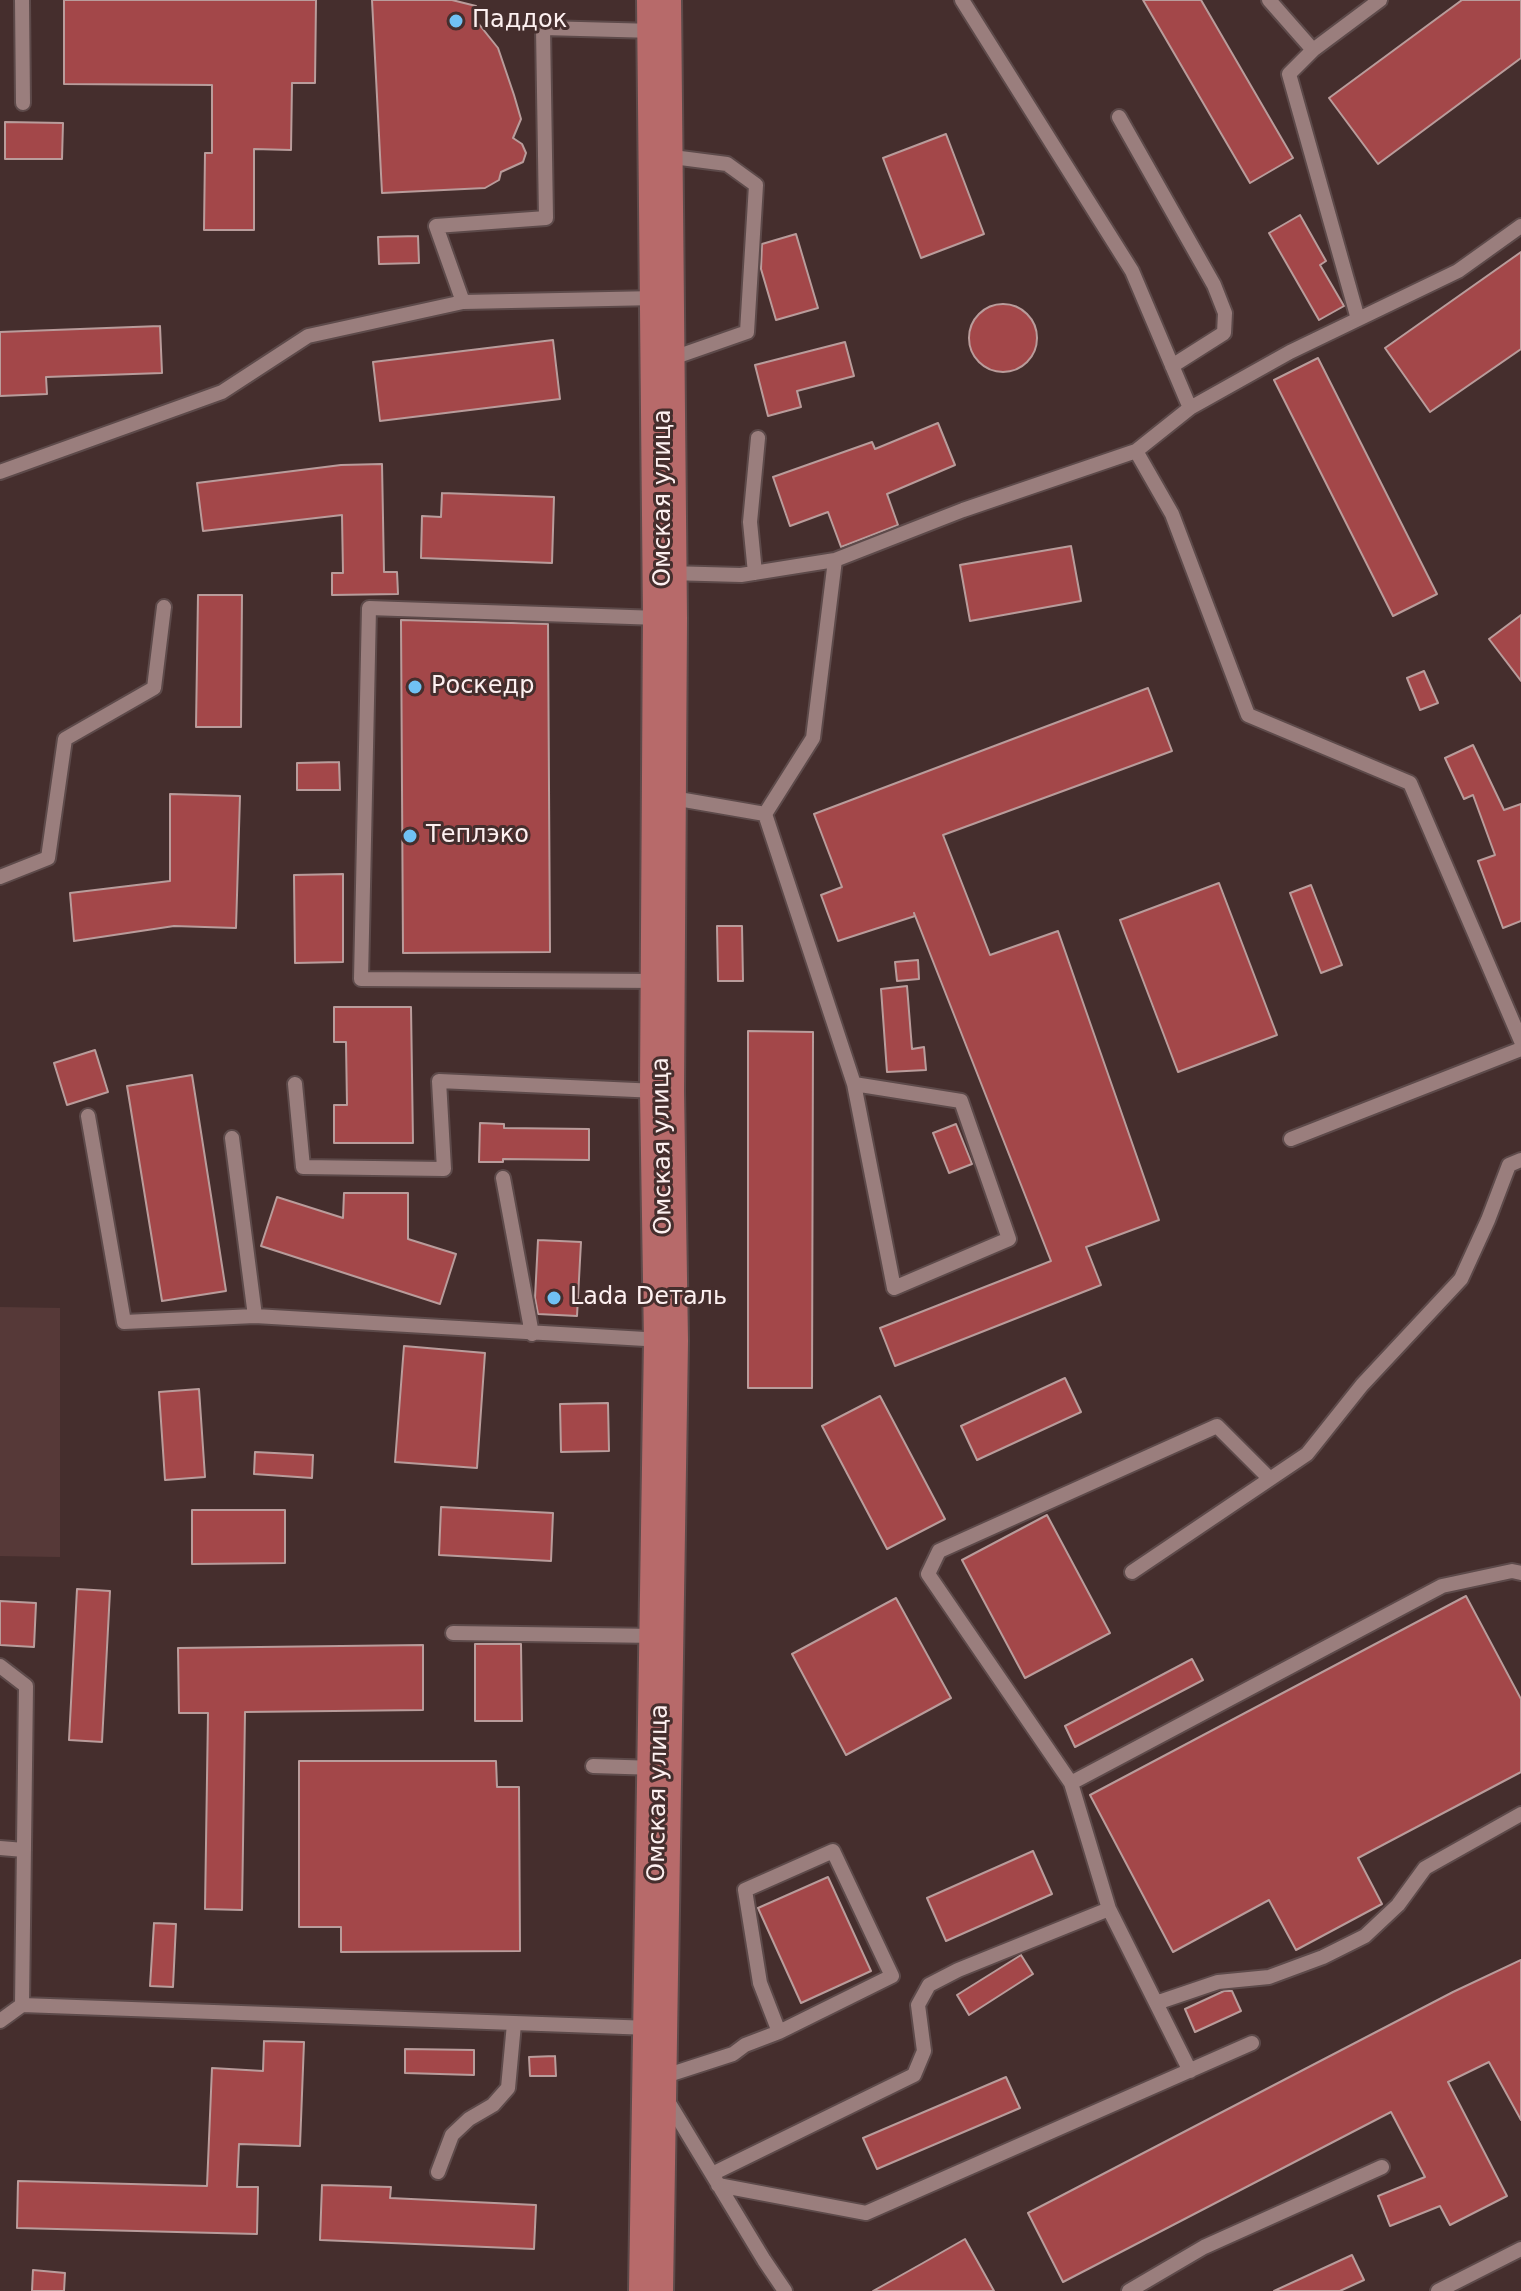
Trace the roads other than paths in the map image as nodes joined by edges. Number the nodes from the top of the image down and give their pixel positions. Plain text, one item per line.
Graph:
1 (22, 0) edge
2 (962, 0) edge
3 (1269, 0) edge
4 (1380, 0) edge
5 (659, 15) edge
6 (1313, 50) junction
7 (23, 103) dead end
8 (1119, 117) dead end
9 (660, 155) junction
10 (1521, 226) edge
11 (661, 298) junction
12 (463, 302) junction
13 (1358, 319) junction
14 (664, 361) junction
15 (1172, 366) junction
16 (1190, 408) junction
17 (758, 438) dead end
18 (1136, 451) junction
19 (0, 472) edge
20 (835, 560) junction
21 (664, 573) junction
22 (755, 573) junction
23 (164, 607) dead end
24 (665, 618) junction
25 (663, 796) junction
26 (765, 814) junction
27 (0, 877) edge
28 (662, 981) junction
29 (1521, 1041) edge
30 (1521, 1049) edge
31 (295, 1084) dead end
32 (854, 1084) junction
33 (662, 1091) junction
34 (88, 1116) dead end
35 (232, 1138) dead end
36 (1291, 1139) dead end
37 (1521, 1160) edge
38 (503, 1178) dead end
39 (255, 1316) junction
40 (532, 1334) junction
41 (666, 1341) junction
42 (1270, 1479) junction
43 (1132, 1572) dead end
44 (1521, 1573) edge
45 (453, 1633) dead end
46 (661, 1636) junction
47 (0, 1666) edge
48 (593, 1766) dead end
49 (659, 1769) junction
50 (1071, 1783) junction
51 (1521, 1814) edge
52 (0, 1848) edge
53 (24, 1850) junction
54 (1109, 1909) junction
55 (1156, 2003) junction
56 (22, 2005) junction
57 (0, 2021) edge
58 (514, 2024) junction
59 (655, 2029) junction
60 (779, 2032) junction
61 (1252, 2043) dead end
62 (1190, 2071) junction
63 (654, 2079) junction
64 (1382, 2167) dead end
65 (438, 2172) dead end
66 (715, 2180) junction
67 (1521, 2249) edge
68 (651, 2291) edge
69 (785, 2291) edge
70 (1129, 2291) edge
71 (1438, 2291) edge

1 - 7 lane
2 - 15 lane
3 - 6 lane
4 - 6 lane
5 - 9 main road, Омская улица
5 - 12 lane
6 - 13 lane
8 - 15 lane
9 - 11 main road, Омская улица
9 - 14 lane
10 - 13 lane
11 - 12 lane
11 - 14 main road, Омская улица
12 - 19 lane
13 - 16 lane
14 - 21 main road, Омская улица
15 - 16 lane
16 - 18 lane
17 - 22 lane
18 - 20 lane
18 - 29 lane
20 - 22 lane
20 - 26 lane
21 - 22 lane
21 - 24 main road, Омская улица
23 - 27 lane
24 - 25 main road, Омская улица
24 - 28 lane
25 - 26 lane
25 - 28 main road, Омская улица
26 - 32 lane
28 - 33 main road, Омская улица
30 - 36 lane
31 - 33 lane
32 - 32 lane
33 - 41 main road, Омская улица
34 - 39 lane
35 - 39 lane
37 - 42 lane
38 - 40 lane
39 - 40 lane
40 - 41 lane
41 - 46 main road, Омская улица
42 - 43 lane
42 - 50 lane
44 - 50 lane
45 - 46 lane
46 - 49 main road, Омская улица
47 - 53 lane
48 - 49 lane
49 - 59 main road, Омская улица
50 - 54 lane
51 - 55 lane
52 - 53 lane
53 - 56 lane
54 - 55 lane
54 - 66 lane
55 - 62 lane
56 - 57 lane
56 - 58 lane
58 - 59 lane
58 - 65 lane
59 - 63 main road, Омская улица
60 - 60 lane
60 - 63 lane
61 - 62 lane
62 - 66 lane
63 - 66 lane
63 - 68 main road, Омская улица
64 - 70 lane
66 - 69 lane
67 - 71 lane

